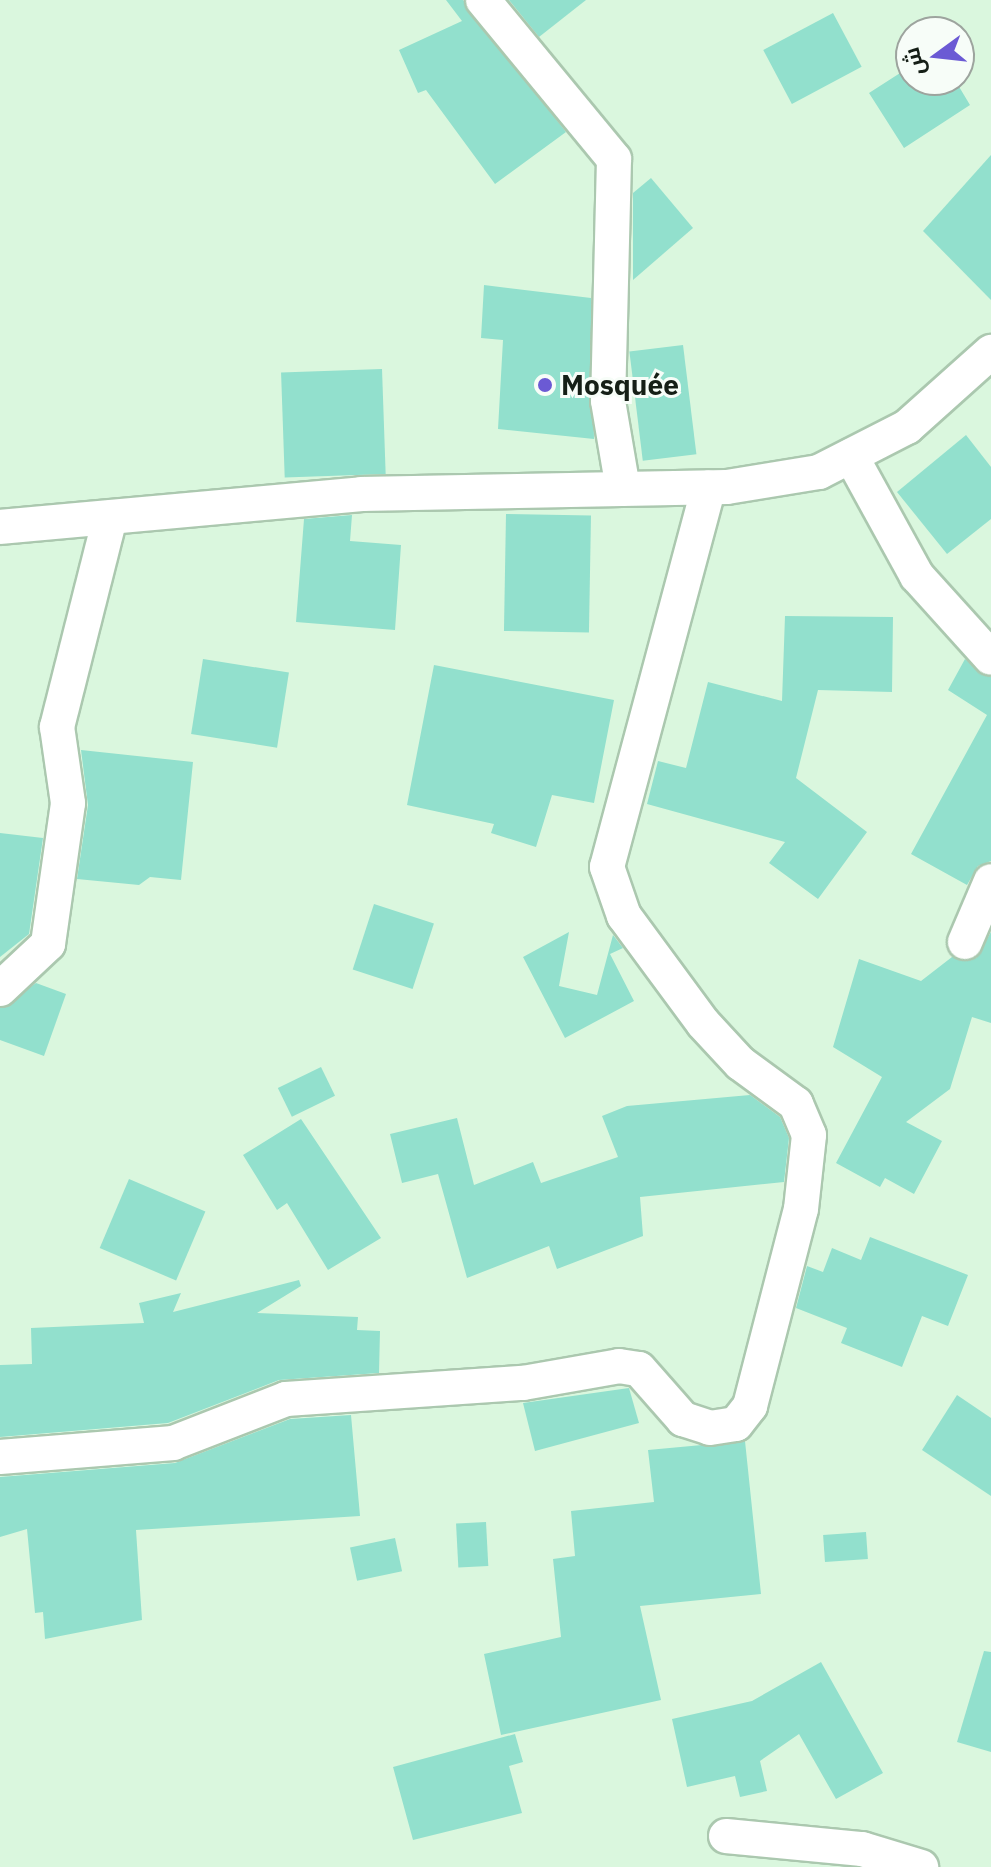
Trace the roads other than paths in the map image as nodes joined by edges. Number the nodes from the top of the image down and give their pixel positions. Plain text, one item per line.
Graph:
1 (483, 0) edge
2 (991, 352) edge
3 (851, 456) junction
4 (709, 487) junction
5 (623, 489) junction
6 (110, 518) junction
7 (0, 527) edge
8 (991, 658) edge
9 (991, 881) edge
10 (965, 942) dead end
11 (0, 989) edge
12 (0, 1457) edge
13 (726, 1836) dead end
14 (921, 1867) edge

1 - 5 street
2 - 3 street
3 - 4 street
3 - 8 street
4 - 5 street
4 - 12 street
5 - 6 street
6 - 7 street
6 - 11 street
9 - 10 street
13 - 14 street

